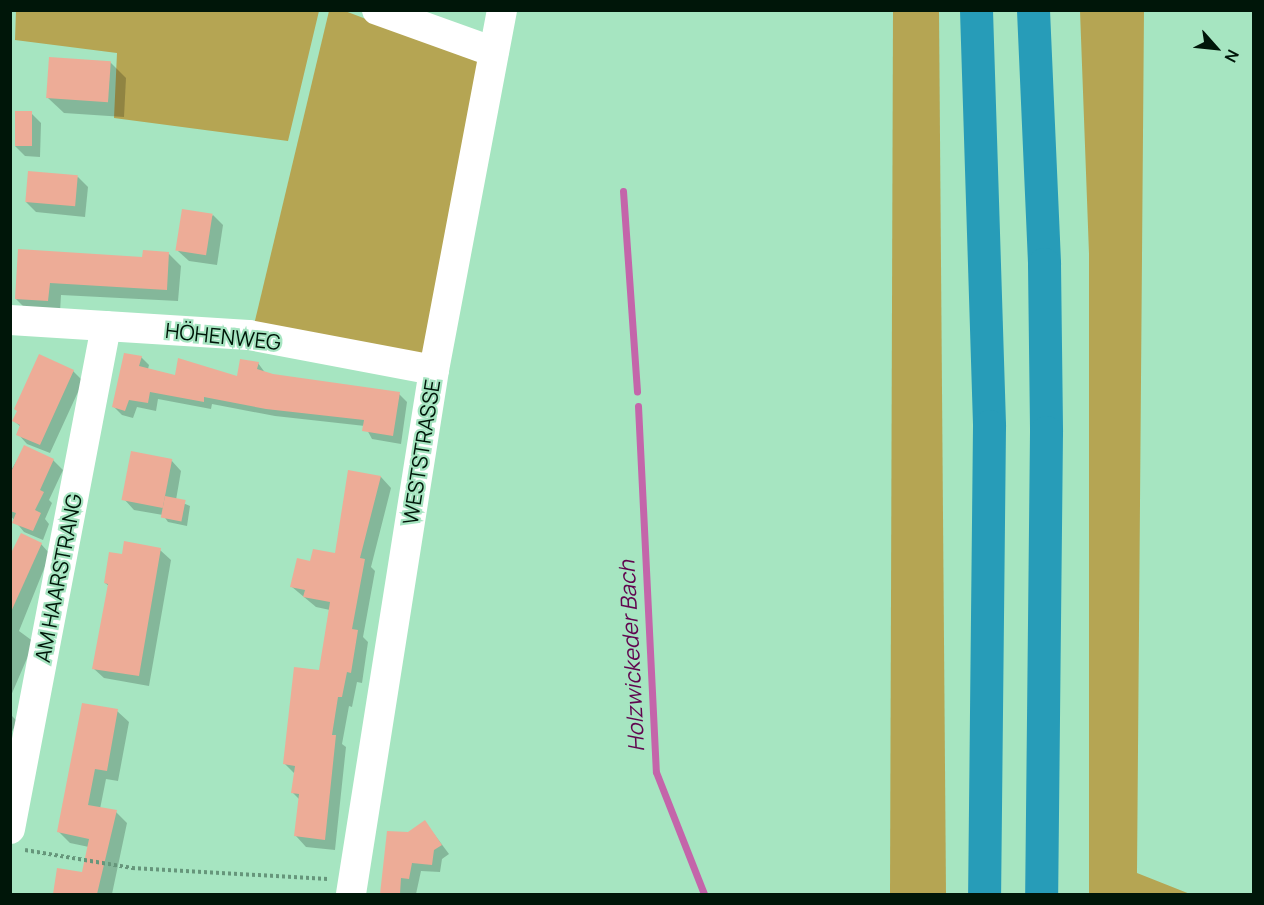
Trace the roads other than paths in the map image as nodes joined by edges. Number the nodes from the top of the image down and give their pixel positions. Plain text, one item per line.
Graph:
1 (377, 10) edge
2 (502, 10) edge
3 (976, 10) edge
4 (1034, 10) edge
5 (494, 52) junction
6 (10, 320) edge
7 (106, 326) junction
8 (434, 370) junction
9 (16, 840) edge
10 (352, 887) edge
11 (984, 894) edge
12 (1041, 894) edge

1 - 5 street
2 - 5 street, WESTSTRASSE
3 - 11 highway
4 - 12 highway
5 - 8 street, WESTSTRASSE
6 - 7 street, HÖHENWEG
7 - 8 street, HÖHENWEG
7 - 9 street, AM HAARSTRANG
8 - 10 street, WESTSTRASSE

